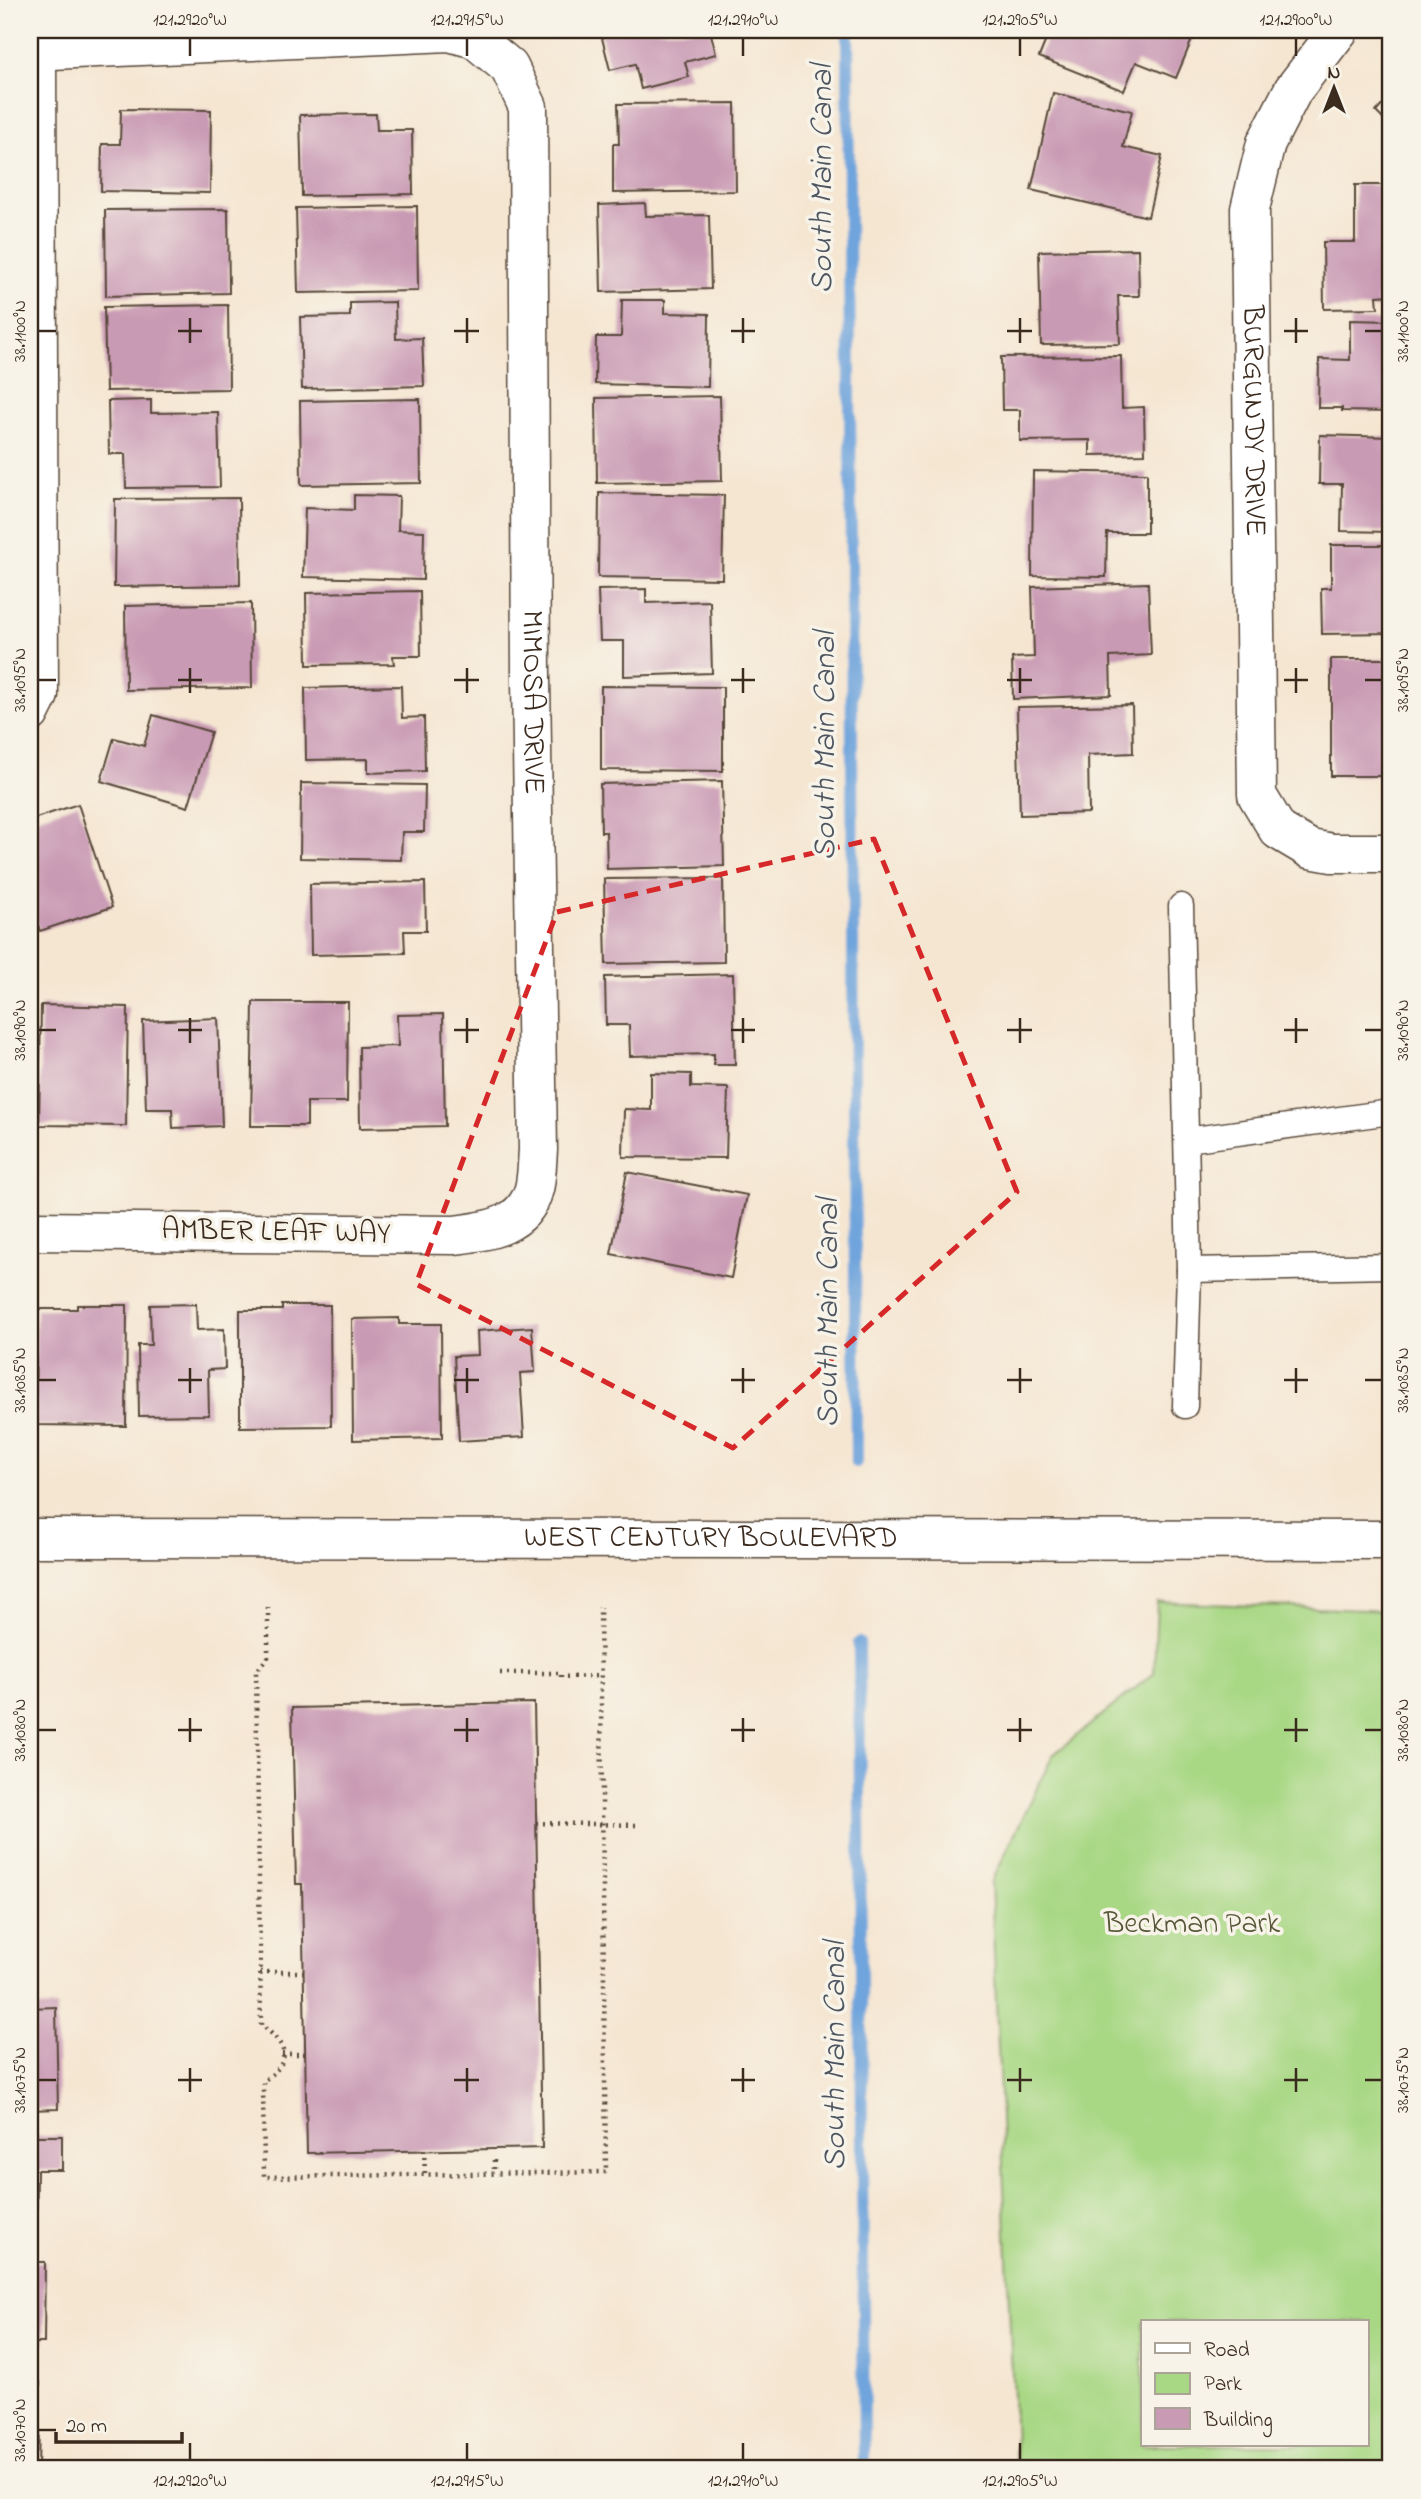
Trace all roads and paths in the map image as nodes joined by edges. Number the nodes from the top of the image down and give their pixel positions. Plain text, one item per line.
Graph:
1 (1339, 30) edge
2 (34, 51) edge
3 (30, 713) edge
4 (1391, 853) edge
5 (1181, 906) dead end
6 (1391, 1112) edge
7 (1187, 1140) junction
8 (517, 1216) joint
9 (30, 1231) edge
10 (1391, 1266) edge
11 (1189, 1270) junction
12 (1185, 1406) dead end
13 (30, 1538) edge
14 (1391, 1540) edge
15 (268, 1607) dead end
16 (600, 1607) dead end
17 (500, 1673) dead end
18 (600, 1676) junction
19 (536, 1823) dead end
20 (602, 1825) junction
21 (640, 1825) dead end
22 (260, 1972) junction
23 (304, 1972) dead end
24 (282, 2054) junction
25 (306, 2054) dead end
26 (424, 2150) dead end
27 (494, 2160) dead end
28 (494, 2174) junction
29 (425, 2175) junction

1 - 4 street, BURGUNDY DRIVE
2 - 3 street
2 - 8 street, MIMOSA DRIVE
5 - 7 lane
6 - 7 lane
7 - 11 lane
8 - 9 street, AMBER LEAF WAY
10 - 11 lane
11 - 12 lane
13 - 14 street, WEST CENTURY BOULEVARD
15 - 22 path
16 - 18 path
17 - 18 path
18 - 20 path
19 - 20 path
20 - 21 path
20 - 28 path
22 - 23 path
22 - 24 path
24 - 25 path
24 - 29 path
26 - 29 path
27 - 28 path
28 - 29 path

